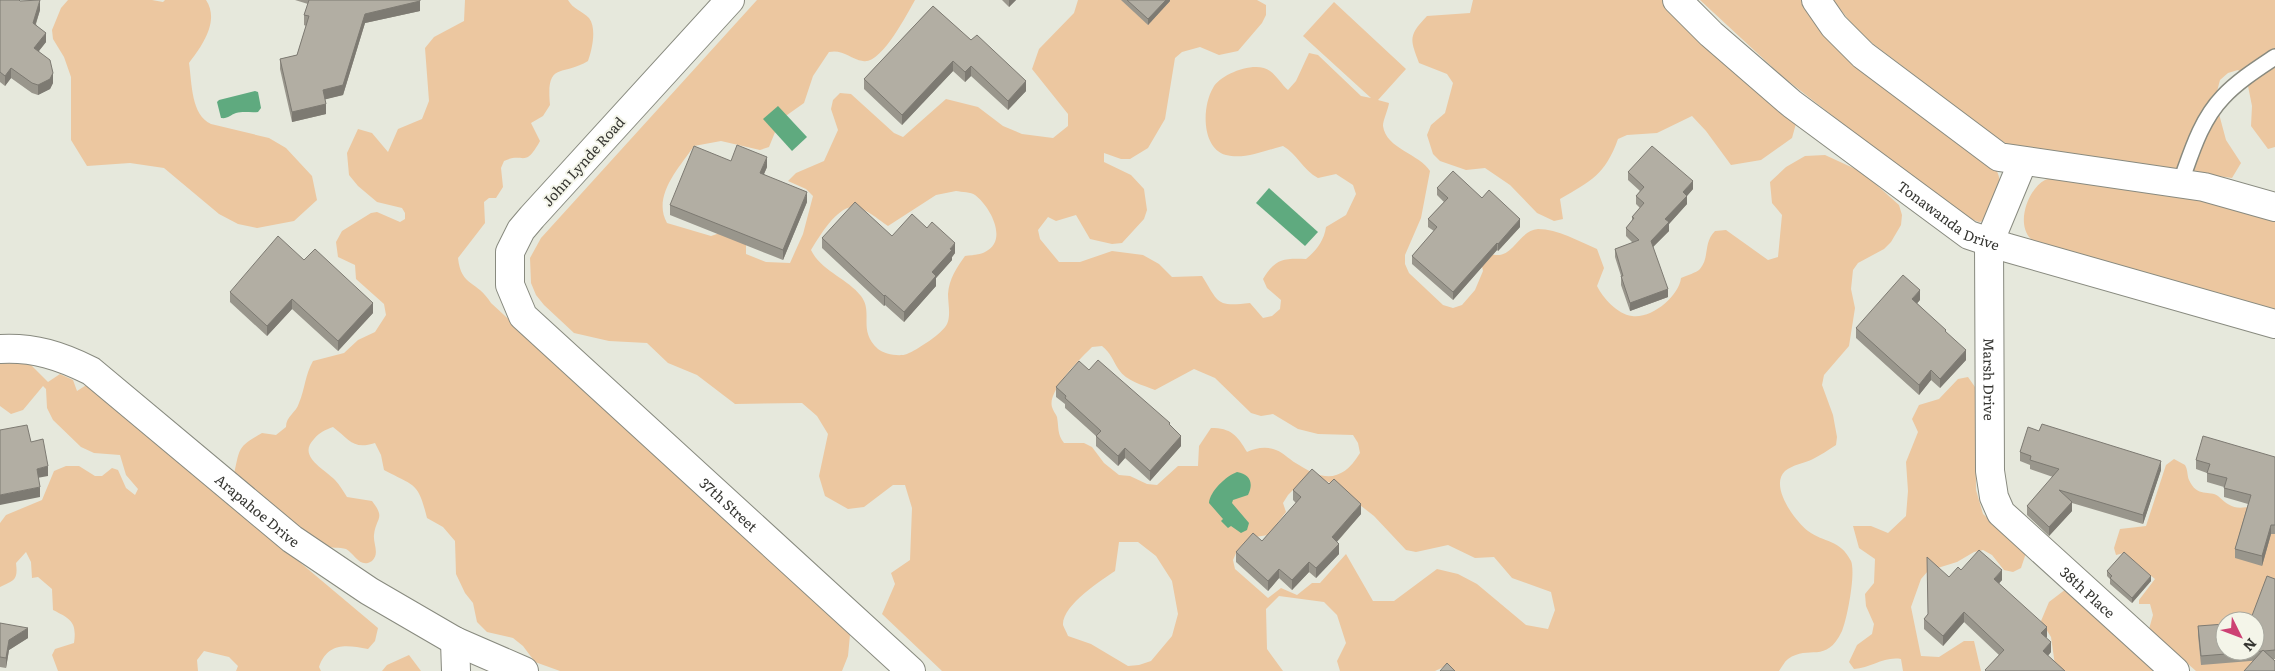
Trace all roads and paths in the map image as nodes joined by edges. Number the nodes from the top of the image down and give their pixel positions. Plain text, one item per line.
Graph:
1 (730, 0) edge
2 (1677, 0) edge
3 (1816, 0) edge
4 (2275, 57) edge
5 (2023, 161) junction
6 (2180, 184) junction
7 (2275, 206) edge
8 (1989, 243) junction
9 (2275, 324) edge
10 (548, 338) joint
11 (0, 349) edge
12 (2001, 512) joint
13 (455, 641) junction
14 (456, 671) edge
15 (524, 671) edge
16 (911, 671) edge
17 (2175, 671) edge

1 - 10 street, John Lynde Road
2 - 8 street, Tonawanda Drive
3 - 5 street
4 - 6 lane
5 - 6 street
5 - 8 street
6 - 7 street
8 - 9 street, Tonawanda Drive
8 - 12 street, Marsh Drive
10 - 16 street, 37th Street
11 - 13 street, Arapahoe Drive
12 - 17 street, 38th Place
13 - 14 street
13 - 15 street, Arapahoe Drive

